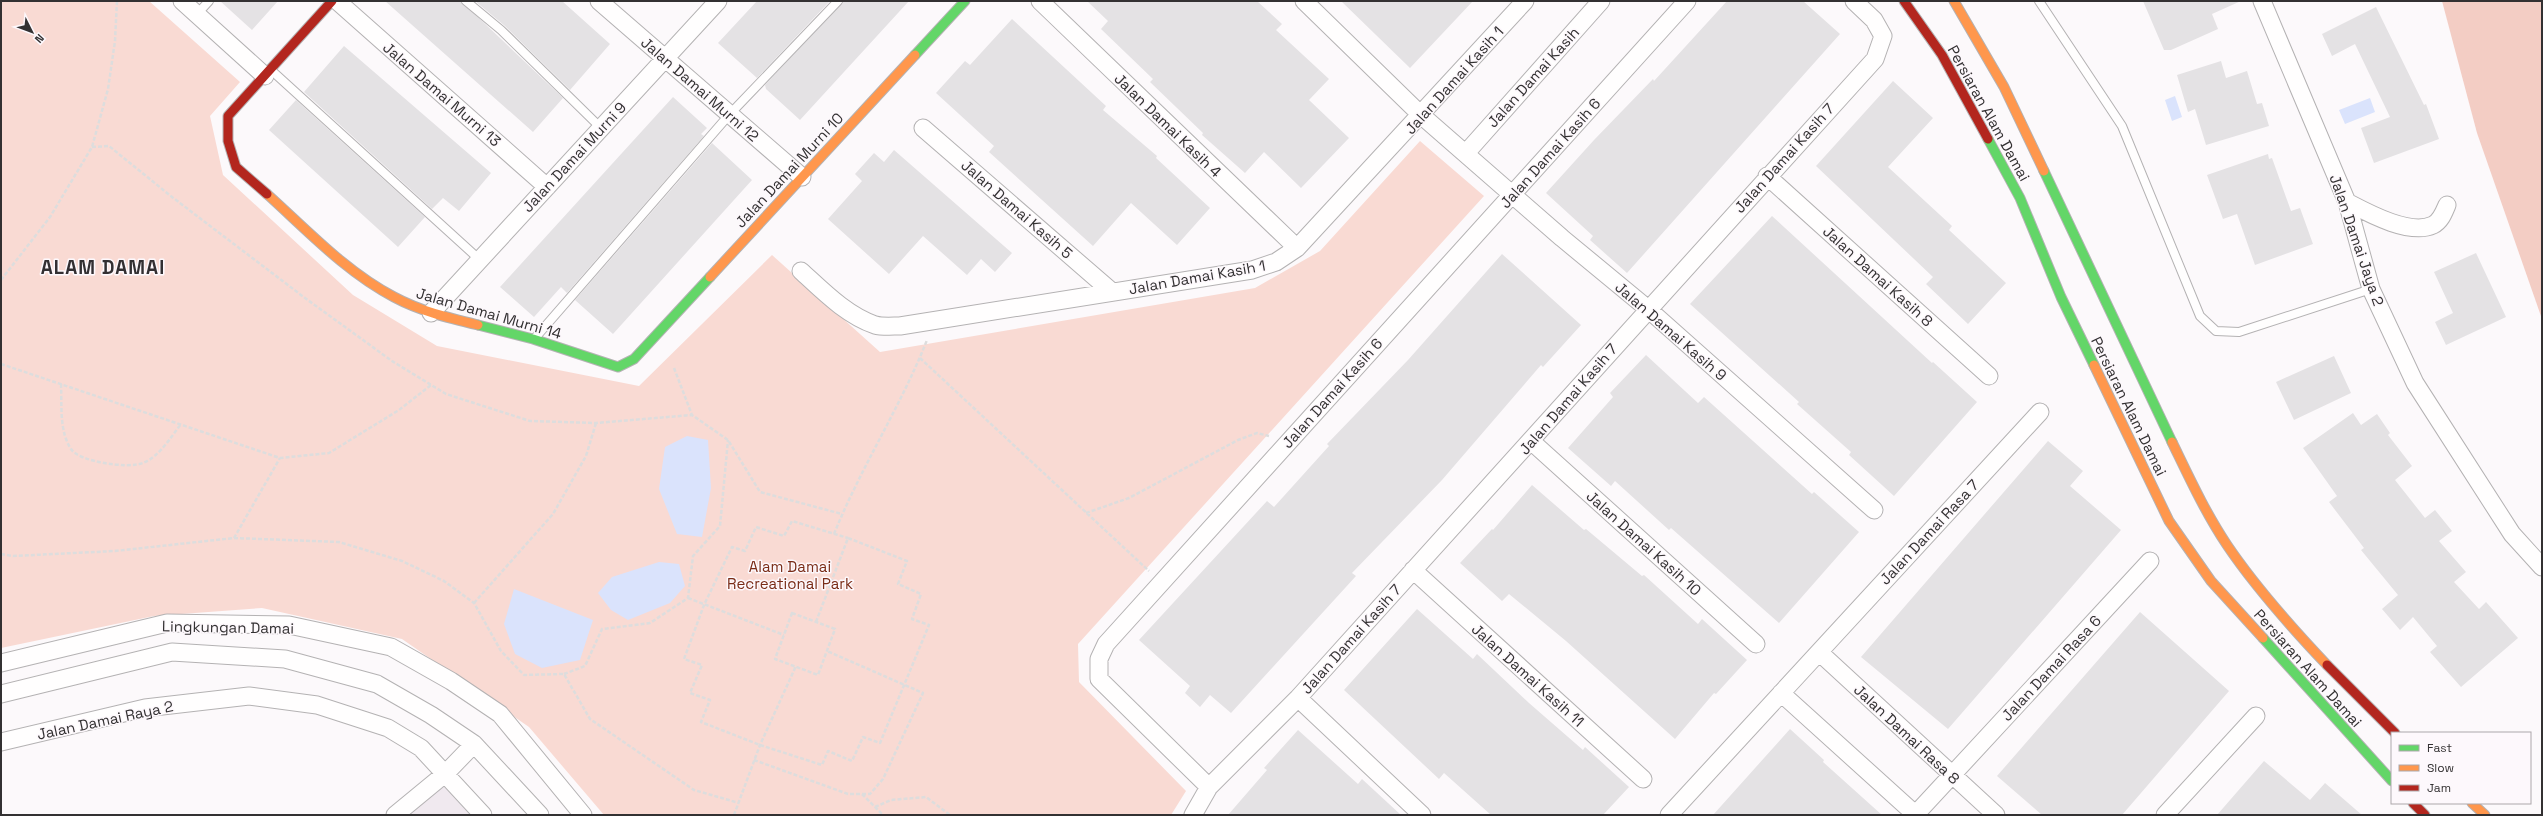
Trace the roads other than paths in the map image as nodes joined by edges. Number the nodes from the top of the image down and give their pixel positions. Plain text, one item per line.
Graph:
1 (182, 1) edge
2 (209, 1) edge
3 (332, 1) edge
4 (337, 1) edge
5 (466, 1) edge
6 (599, 1) edge
7 (718, 1) edge
8 (838, 1) edge
9 (965, 1) edge
10 (1040, 1) edge
11 (1304, 1) edge
12 (1525, 1) edge
13 (1601, 1) edge
14 (1687, 1) edge
15 (1854, 1) edge
16 (1904, 1) edge
17 (1954, 1) edge
18 (2038, 1) edge
19 (2262, 1) edge
20 (197, 14) junction
21 (665, 59) junction
22 (267, 73) junction
23 (729, 115) junction
24 (1422, 115) junction
25 (601, 128) junction
26 (923, 128) dead end
27 (1466, 153) junction
28 (1767, 176) junction
29 (802, 177) junction
30 (547, 186) junction
31 (1513, 193) junction
32 (2347, 202) junction
33 (2447, 205) dead end
34 (1296, 248) junction
35 (480, 260) junction
36 (801, 271) dead end
37 (2371, 289) junction
38 (1111, 291) junction
39 (1648, 309) junction
40 (431, 313) junction
41 (533, 339) junction
42 (634, 359) joint
43 (1989, 376) dead end
44 (2040, 412) dead end
45 (1531, 441) junction
46 (1874, 510) dead end
47 (2150, 562) dead end
48 (2542, 567) edge
49 (1413, 570) junction
50 (1756, 644) dead end
51 (1818, 652) junction
52 (1, 663) edge
53 (1781, 693) junction
54 (1, 694) edge
55 (1298, 698) junction
56 (2256, 716) dead end
57 (2394, 732) edge
58 (1, 742) edge
59 (474, 744) junction
60 (446, 772) junction
61 (1952, 775) junction
62 (1643, 779) dead end
63 (2391, 780) edge
64 (1209, 787) junction
65 (2414, 804) edge
66 (2473, 804) edge
67 (395, 815) edge
68 (483, 815) edge
69 (540, 815) edge
70 (583, 815) edge
71 (1193, 815) edge
72 (1422, 815) edge
73 (1669, 815) edge
74 (1915, 815) edge
75 (1996, 815) edge
76 (2165, 815) edge
77 (2425, 815) edge
78 (2485, 815) edge

1 - 20 street
2 - 20 lane
3 - 22 street
4 - 30 street, Jalan Damai Murni 13
5 - 25 lane
6 - 21 street, Jalan Damai Murni 12
7 - 21 street, Jalan Damai Murni 9
8 - 23 lane
9 - 29 street, Jalan Damai Murni 10
10 - 34 street, Jalan Damai Kasih 4
11 - 24 street, Jalan Damai Kasih 9
12 - 24 street, Jalan Damai Kasih 1
13 - 27 street, Jalan Damai Kasih
14 - 31 street, Jalan Damai Kasih 6
15 - 28 street, Jalan Damai Kasih 7
16 - 63 street, Persiaran Alam Damai
17 - 57 street, Persiaran Alam Damai
18 - 37 lane
19 - 32 street, Jalan Damai Jaya 2
20 - 22 street
21 - 23 street, Jalan Damai Murni 12
21 - 25 street, Jalan Damai Murni 9
22 - 35 lane
22 - 40 street, Jalan Damai Murni 14
23 - 29 street, Jalan Damai Murni 12
23 - 41 lane
24 - 27 street, Jalan Damai Kasih 9
24 - 34 street, Jalan Damai Kasih 1
25 - 30 street, Jalan Damai Murni 9
26 - 38 street, Jalan Damai Kasih 5
27 - 31 street, Jalan Damai Kasih 9
28 - 39 street, Jalan Damai Kasih 7
28 - 43 street, Jalan Damai Kasih 8
29 - 42 street, Jalan Damai Murni 10
30 - 35 street, Jalan Damai Murni 9
31 - 39 street, Jalan Damai Kasih 9
31 - 64 street, Jalan Damai Kasih 6
32 - 33 street
32 - 37 street, Jalan Damai Jaya 2
34 - 38 street, Jalan Damai Kasih 1
35 - 40 street, Jalan Damai Murni 9
36 - 38 street, Jalan Damai Kasih 1
37 - 48 street, Jalan Damai Jaya 2
39 - 45 street, Jalan Damai Kasih 7
39 - 46 street, Jalan Damai Kasih 9
40 - 41 street, Jalan Damai Murni 14
41 - 42 street, Jalan Damai Murni 14
44 - 51 street, Jalan Damai Rasa 7
45 - 49 street, Jalan Damai Kasih 7
45 - 50 street, Jalan Damai Kasih 10
47 - 61 street, Jalan Damai Rasa 6
49 - 55 street, Jalan Damai Kasih 7
49 - 62 street, Jalan Damai Kasih 11
51 - 53 street, Jalan Damai Rasa 7
51 - 61 street, Jalan Damai Rasa 8
52 - 70 street, Lingkungan Damai
53 - 73 street, Jalan Damai Rasa 7
53 - 74 street
54 - 59 street, Lingkungan Damai
55 - 64 street, Jalan Damai Kasih 7
55 - 72 street
56 - 76 street
58 - 60 street, Jalan Damai Raya 2
59 - 60 street
59 - 69 street, Lingkungan Damai
60 - 67 street
60 - 68 street, Jalan Damai Raya 2
61 - 74 street, Jalan Damai Rasa 6
61 - 75 street, Jalan Damai Rasa 8
64 - 71 street, Jalan Damai Kasih 7
65 - 77 street
66 - 78 street

